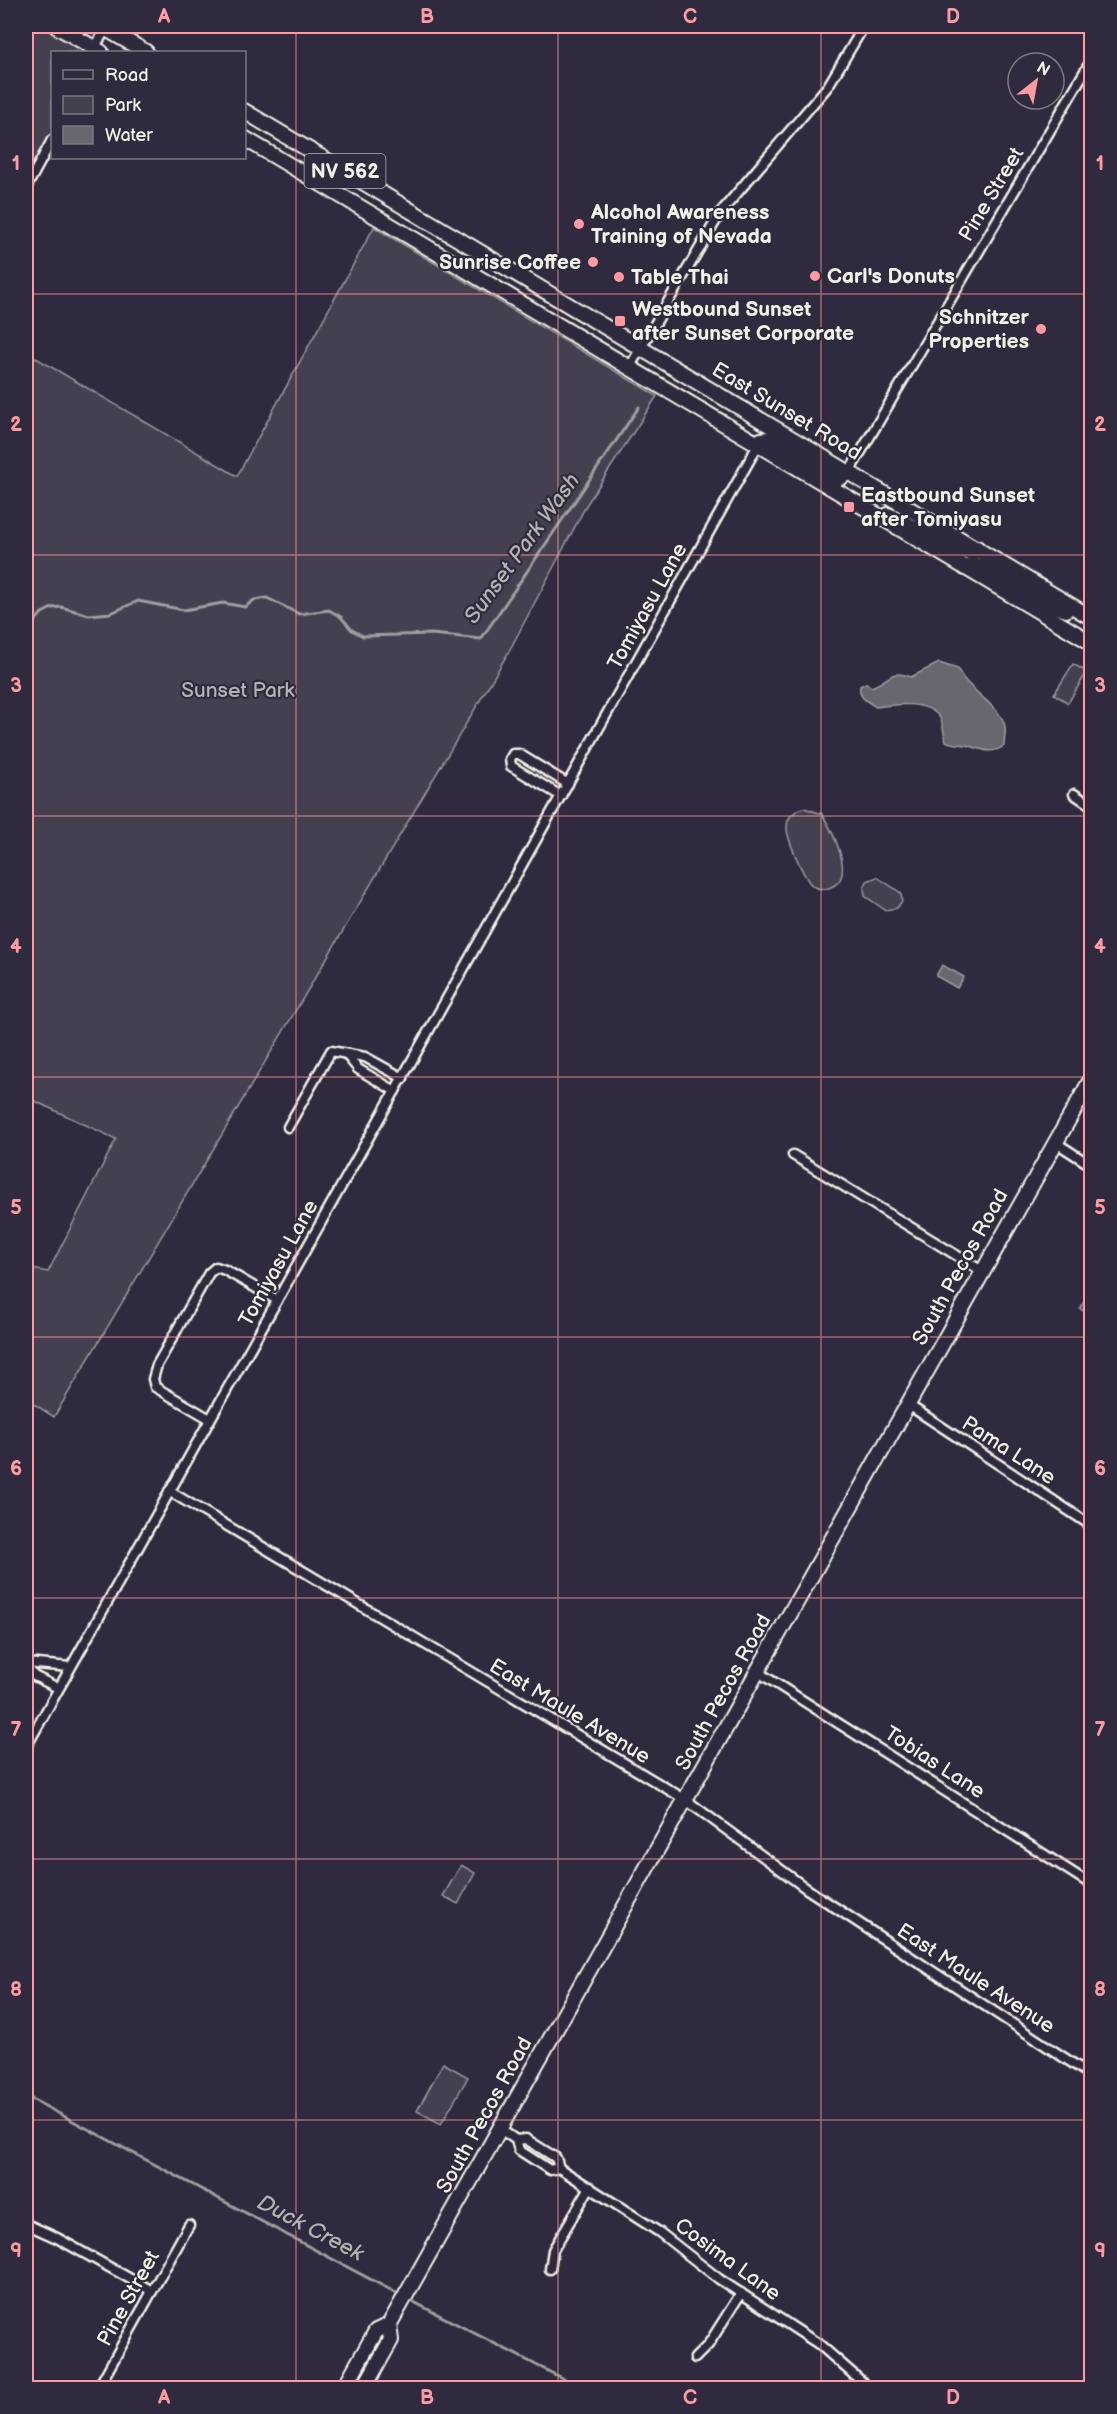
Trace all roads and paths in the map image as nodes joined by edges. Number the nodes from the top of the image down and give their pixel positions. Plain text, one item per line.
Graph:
1 (56, 26) edge
2 (864, 26) edge
3 (104, 27) edge
4 (96, 51) edge
5 (144, 51) edge
6 (1092, 59) edge
7 (246, 112) edge
8 (246, 139) edge
9 (51, 142) edge
10 (26, 188) edge
11 (445, 231) junction
12 (433, 251) junction
13 (641, 348) junction
14 (629, 368) junction
15 (758, 445) junction
16 (849, 472) junction
17 (837, 492) junction
18 (977, 548) junction
19 (965, 568) junction
20 (1087, 616) edge
21 (1092, 643) edge
22 (568, 784) junction
23 (1074, 794) dead end
24 (561, 796) junction
25 (1092, 806) edge
26 (346, 1054) junction
27 (403, 1078) junction
28 (1092, 1078) edge
29 (395, 1091) junction
30 (288, 1127) dead end
31 (1055, 1142) junction
32 (793, 1155) dead end
33 (1092, 1166) edge
34 (982, 1271) junction
35 (277, 1300) junction
36 (907, 1404) junction
37 (210, 1419) junction
38 (169, 1491) junction
39 (1092, 1526) edge
40 (26, 1664) edge
41 (70, 1667) junction
42 (758, 1672) junction
43 (58, 1688) junction
44 (26, 1747) edge
45 (686, 1800) junction
46 (1092, 1885) edge
47 (1092, 2076) edge
48 (500, 2129) junction
49 (516, 2140) junction
50 (559, 2168) junction
51 (590, 2187) junction
52 (26, 2223) edge
53 (189, 2225) dead end
54 (550, 2269) dead end
55 (152, 2291) junction
56 (741, 2293) junction
57 (392, 2324) junction
58 (695, 2358) dead end
59 (98, 2388) edge
60 (344, 2388) edge
61 (364, 2388) edge
62 (869, 2388) edge

1 - 4 main road
2 - 13 street
3 - 4 street
3 - 5 main road
6 - 16 street, Pine Street
7 - 11 main road, East Sunset Road / NV 562
8 - 12 main road, East Sunset Road / NV 562
9 - 10 street
11 - 12 main road
11 - 13 main road, East Sunset Road / NV 562
12 - 14 main road, East Sunset Road / NV 562
13 - 14 street
13 - 16 main road, East Sunset Road / NV 562
14 - 15 main road, East Sunset Road / NV 562
15 - 16 main road
15 - 17 main road, East Sunset Road / NV 562
15 - 22 street, Tomiyasu Lane
16 - 18 main road, East Sunset Road / NV 562
17 - 18 main road
17 - 19 main road, East Sunset Road / NV 562
18 - 20 main road, East Sunset Road / NV 562
19 - 20 main road
19 - 21 main road, East Sunset Road / NV 562
22 - 24 street, Tomiyasu Lane
22 - 24 street
23 - 25 street
24 - 27 street, Tomiyasu Lane
26 - 27 street
26 - 29 street
26 - 30 street
27 - 29 street, Tomiyasu Lane
28 - 31 main road, South Pecos Road
29 - 35 street, Tomiyasu Lane
31 - 33 street
31 - 34 main road, South Pecos Road
32 - 34 street
34 - 36 main road, South Pecos Road
35 - 37 street, Tomiyasu Lane
35 - 37 street
36 - 39 street, Pama Lane
36 - 42 main road, South Pecos Road
37 - 38 street, Tomiyasu Lane
38 - 41 street, Tomiyasu Lane
38 - 45 street, East Maule Avenue
40 - 41 street
40 - 43 street
41 - 43 street, Tomiyasu Lane
42 - 45 main road, South Pecos Road
42 - 46 street, Tobias Lane
43 - 44 street, Tomiyasu Lane
45 - 47 street, East Maule Avenue
45 - 48 main road, South Pecos Road
48 - 49 street, Cosima Lane
48 - 57 main road, South Pecos Road
49 - 50 street, Cosima Lane
49 - 50 street, Cosima Lane
50 - 51 street, Cosima Lane
51 - 54 street
51 - 56 street, Cosima Lane
52 - 55 street
53 - 55 street, Pine Street
55 - 59 street, Pine Street
56 - 58 street
56 - 62 street, Cosima Lane
57 - 60 main road, South Pecos Road
57 - 61 main road

